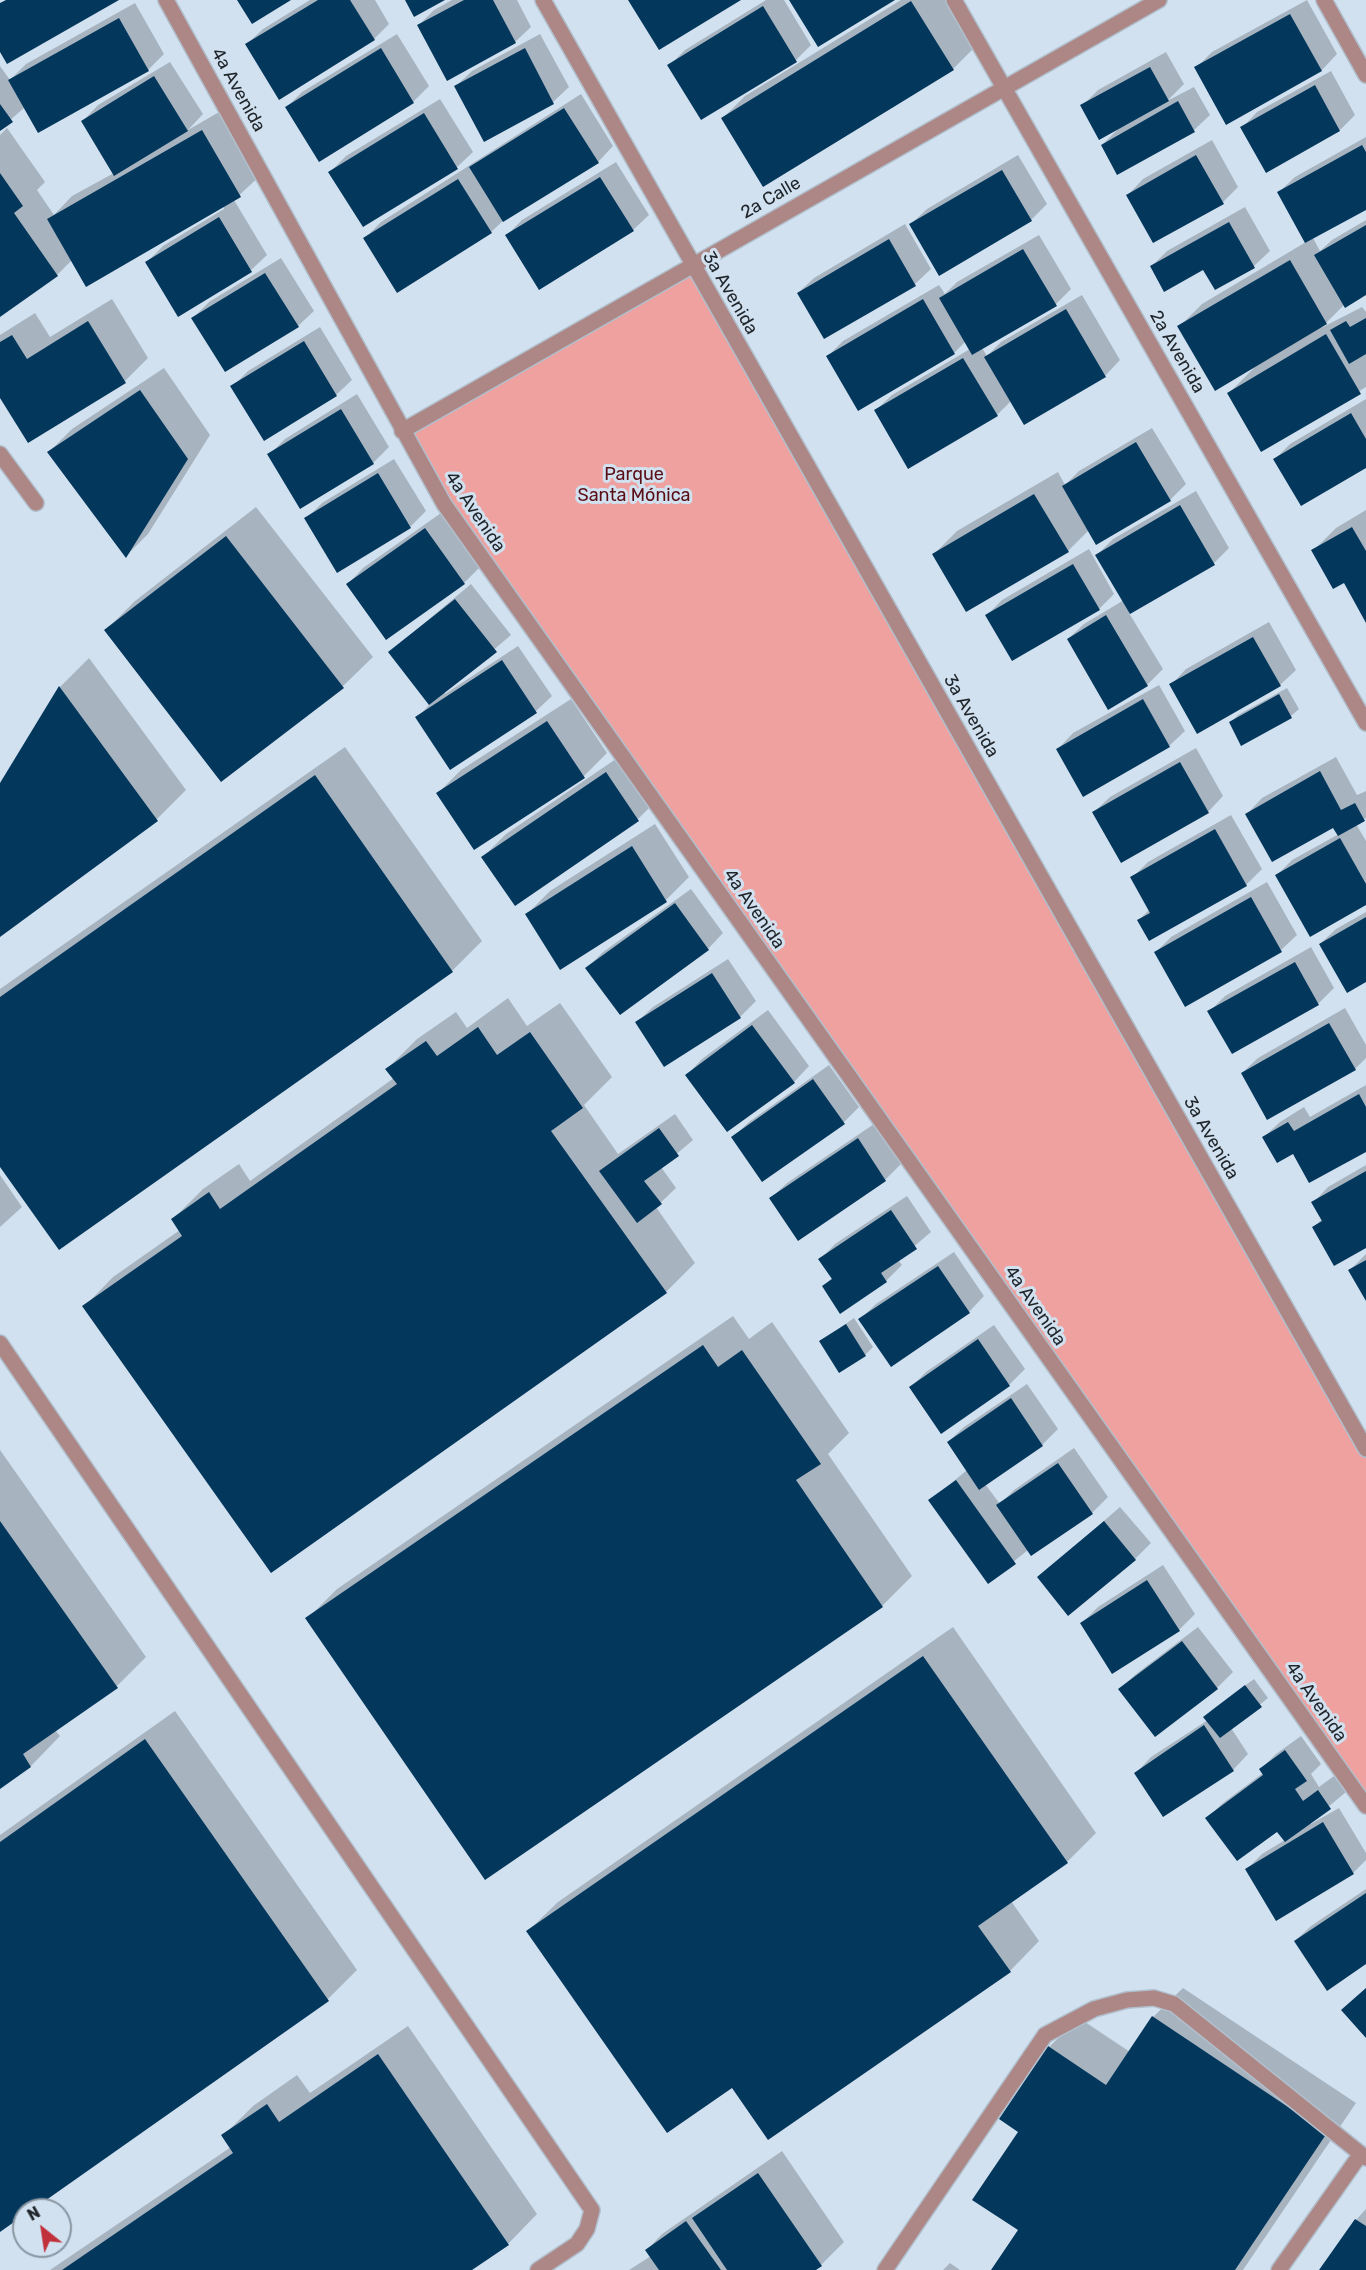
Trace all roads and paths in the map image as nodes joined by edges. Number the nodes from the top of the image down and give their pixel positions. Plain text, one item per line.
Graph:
1 (166, 0) edge
2 (543, 0) edge
3 (954, 0) edge
4 (1159, 0) edge
5 (1324, 0) edge
6 (1366, 75) edge
7 (1003, 87) junction
8 (692, 266) junction
9 (402, 431) junction
10 (0, 453) edge
11 (36, 503) dead end
12 (1366, 723) edge
13 (0, 1343) edge
14 (1366, 1449) edge
15 (1366, 1806) edge
16 (1363, 2157) edge
17 (538, 2270) edge
18 (885, 2270) edge
19 (1279, 2270) edge

1 - 9 street, 4a Avenida
2 - 8 street, 3a Avenida
3 - 7 street, 2a Avenida
4 - 7 street, 2a Calle
5 - 6 street
7 - 8 street, 2a Calle
7 - 12 street, 2a Avenida
8 - 9 street, 2a Calle
8 - 14 street, 3a Avenida
9 - 15 street, 4a Avenida
10 - 11 street
13 - 17 street
16 - 18 street
16 - 19 street

